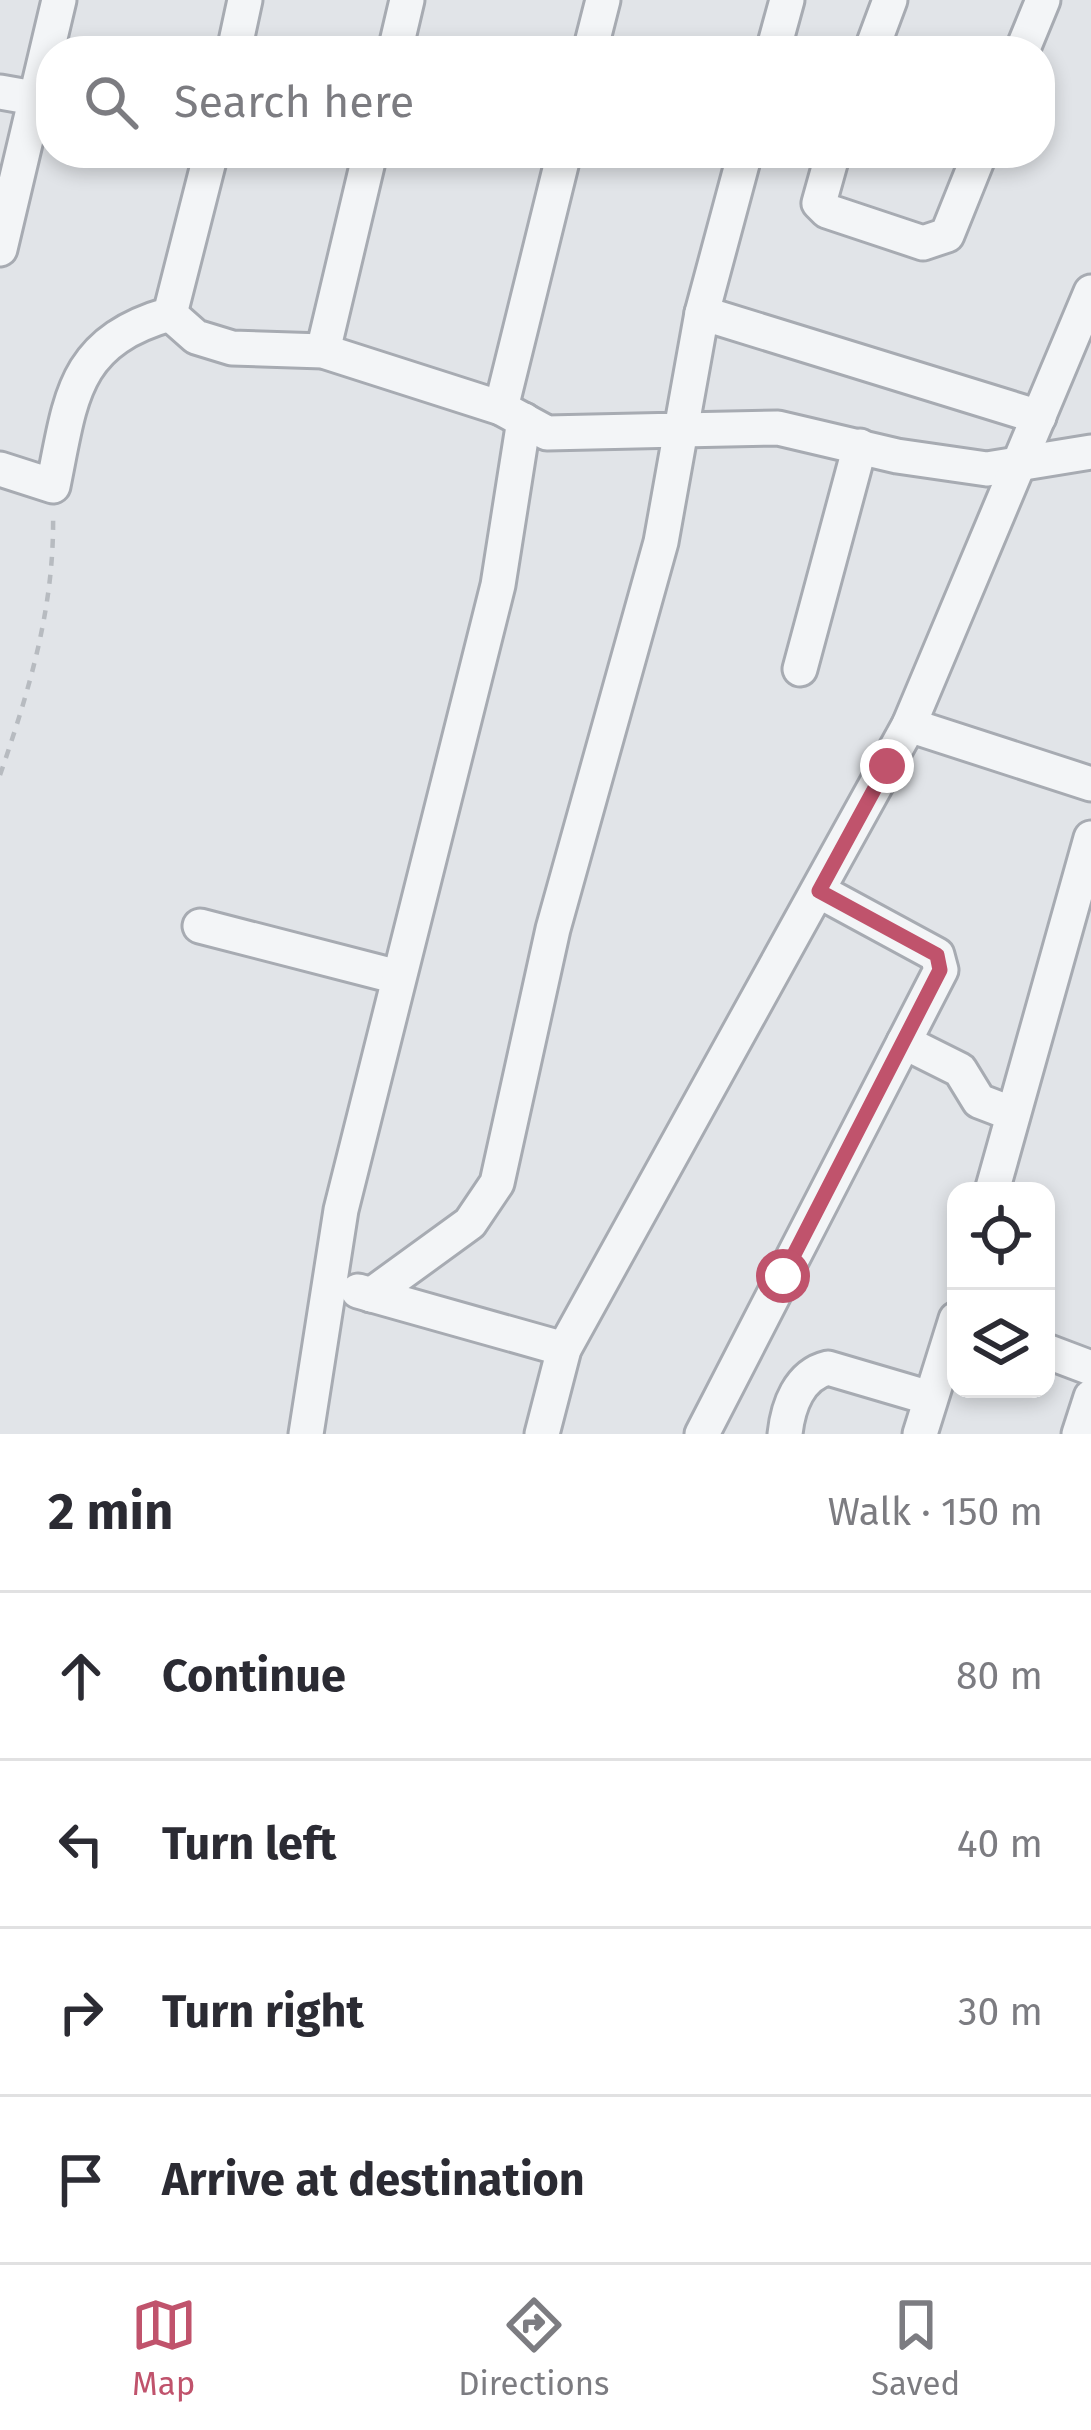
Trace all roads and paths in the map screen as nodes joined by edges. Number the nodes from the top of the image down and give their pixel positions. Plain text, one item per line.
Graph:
1 (59, 0) edge
2 (245, 0) edge
3 (407, 0) edge
4 (603, 0) edge
5 (788, 0) edge
6 (890, 0) edge
7 (1043, 0) edge
8 (53, 36) edge
9 (237, 36) edge
10 (399, 36) edge
11 (594, 36) edge
12 (777, 36) edge
13 (877, 36) edge
14 (1028, 36) edge
15 (0, 92) edge
16 (36, 99) edge
17 (36, 124) edge
18 (207, 168) edge
19 (366, 168) edge
20 (562, 168) edge
21 (741, 168) edge
22 (828, 168) edge
23 (974, 168) edge
24 (0, 249) edge
25 (1091, 292) edge
26 (702, 313) junction
27 (170, 314) junction
28 (323, 351) junction
29 (512, 414) junction
30 (1039, 417) junction
31 (681, 430) junction
32 (860, 446) junction
33 (1091, 452) edge
34 (1019, 467) junction
35 (0, 470) edge
36 (53, 486) junction
37 (800, 669) dead end
38 (909, 725) junction
39 (0, 775) edge
40 (1091, 784) edge
41 (1090, 842) edge
42 (819, 891) junction
43 (200, 926) dead end
44 (398, 976) junction
45 (904, 1042) junction
46 (1013, 1114) junction
47 (994, 1182) edge
48 (330, 1283) junction
49 (371, 1295) junction
50 (947, 1346) edge
51 (564, 1349) junction
52 (1055, 1354) edge
53 (1091, 1368) edge
54 (1091, 1397) edge
55 (930, 1398) junction
56 (306, 1434) edge
57 (542, 1434) edge
58 (702, 1434) edge
59 (785, 1434) edge
60 (920, 1434) edge
61 (1079, 1434) edge

1 - 8 street
2 - 9 street
3 - 10 street
4 - 11 street
5 - 12 street
6 - 13 street
7 - 14 street
15 - 16 street
17 - 24 street
18 - 27 street
19 - 28 street
20 - 29 street
21 - 26 street
22 - 23 street
25 - 30 street
26 - 30 street
26 - 31 street
27 - 28 street
27 - 36 street
28 - 29 street
29 - 31 street
29 - 44 street
30 - 34 street
31 - 32 street
31 - 49 street
32 - 34 street
32 - 37 street
33 - 34 street
34 - 38 street
35 - 36 street
36 - 39 path
38 - 40 street
38 - 42 street
41 - 46 street
42 - 45 street
42 - 51 street
43 - 44 street
44 - 48 street
45 - 46 street
45 - 58 street
46 - 47 street
48 - 49 street
48 - 56 street
49 - 51 street
50 - 55 street
51 - 57 street
52 - 53 street
54 - 61 street
55 - 59 street
55 - 60 street

